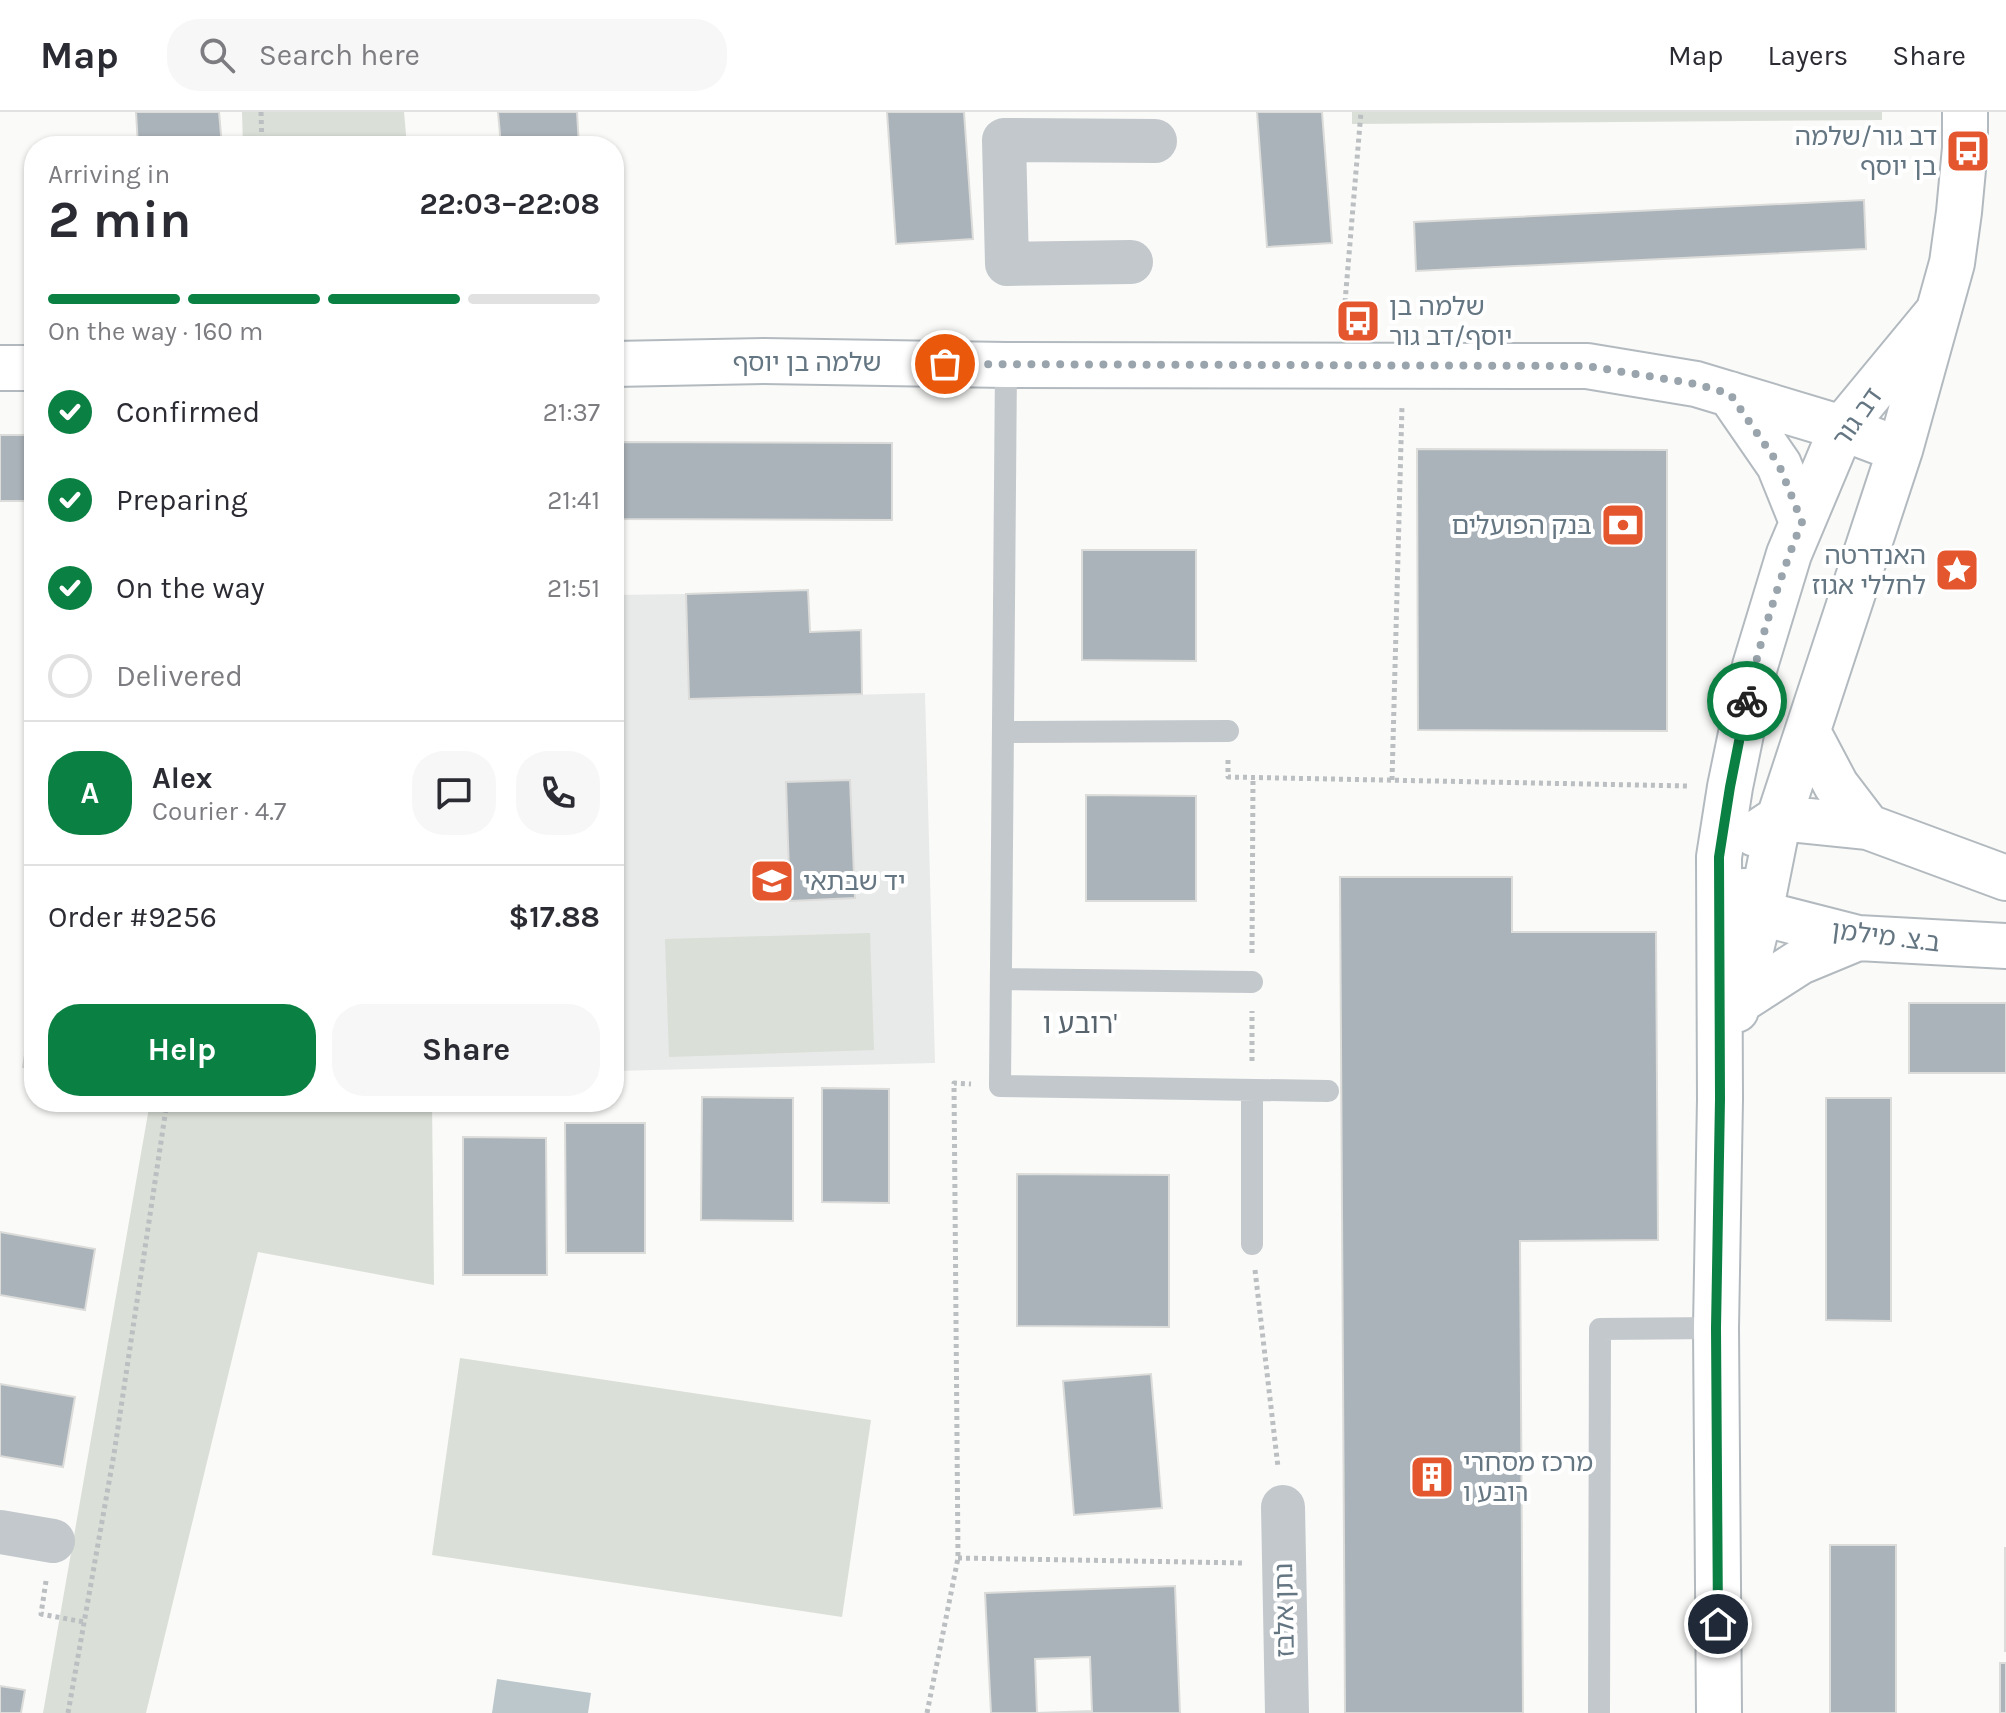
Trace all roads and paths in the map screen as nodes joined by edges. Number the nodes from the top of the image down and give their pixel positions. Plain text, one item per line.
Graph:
1 (261, 112) edge
2 (1361, 112) edge
3 (1965, 112) edge
4 (262, 136) edge
5 (1155, 141) dead end
6 (1131, 262) dead end
7 (1937, 313) junction
8 (624, 364) edge
9 (1006, 365) junction
10 (1340, 365) junction
11 (1403, 365) junction
12 (0, 368) edge
13 (24, 368) edge
14 (1730, 394) junction
15 (1842, 428) junction
16 (1900, 450) junction
17 (1802, 522) junction
18 (1228, 731) joint
19 (1003, 732) junction
20 (1808, 732) junction
21 (1253, 778) junction
22 (1392, 780) junction
23 (1730, 787) junction
24 (1779, 818) junction
25 (1868, 827) junction
26 (1719, 857) junction
27 (2006, 878) edge
28 (1760, 913) junction
29 (1858, 938) junction
30 (2006, 946) edge
31 (1001, 979) junction
32 (1252, 982) junction
33 (1738, 1002) junction
34 (1000, 1086) junction
35 (1252, 1090) junction
36 (1328, 1091) dead end
37 (1720, 1099) junction
38 (165, 1112) edge
39 (1252, 1244) joint
40 (1716, 1328) junction
41 (1283, 1507) joint
42 (0, 1532) edge
43 (53, 1541) joint
44 (958, 1558) junction
45 (1283, 1564) junction
46 (84, 1622) junction
47 (68, 1713) edge
48 (927, 1713) edge
49 (1287, 1713) edge
50 (1599, 1713) edge
51 (1719, 1713) edge

1 - 4 path
2 - 10 path
3 - 7 street, דב גור
5 - 6 street
7 - 15 street, דב גור
7 - 16 street, דב גור
8 - 9 street, שלמה בן יוסף
9 - 10 street, שלמה בן יוסף
9 - 19 lane
10 - 11 street, שלמה בן יוסף
11 - 14 street, שלמה בן יוסף
11 - 22 path
12 - 13 street
14 - 15 street, שלמה בן יוסף
14 - 17 street
15 - 16 street, שלמה בן יוסף
15 - 17 street, דב גור
16 - 20 street, דב גור
17 - 23 street, דב גור
18 - 19 lane
18 - 21 path
19 - 31 lane
20 - 24 street, דב גור
20 - 25 street
21 - 22 path
21 - 32 path
22 - 23 path
23 - 26 street, דב גור
24 - 25 street
24 - 26 street
24 - 28 street, דב גור
25 - 27 street
26 - 28 street
26 - 37 street, דב גור
28 - 29 street, ב.צ. מילמן
28 - 33 street, דב גור
29 - 30 street, ב.צ. מילמן
29 - 33 street
31 - 32 lane
31 - 34 lane
32 - 35 path
33 - 37 street, דב גור
34 - 35 lane
34 - 44 path
35 - 36 lane
35 - 39 lane
37 - 40 street, דב גור
38 - 46 path
39 - 41 path
40 - 50 lane
40 - 51 street, דב גור
41 - 45 street, נתן אלבז
42 - 43 street
43 - 46 path
44 - 45 path
44 - 48 path
45 - 49 street, נתן אלבז
46 - 47 path

